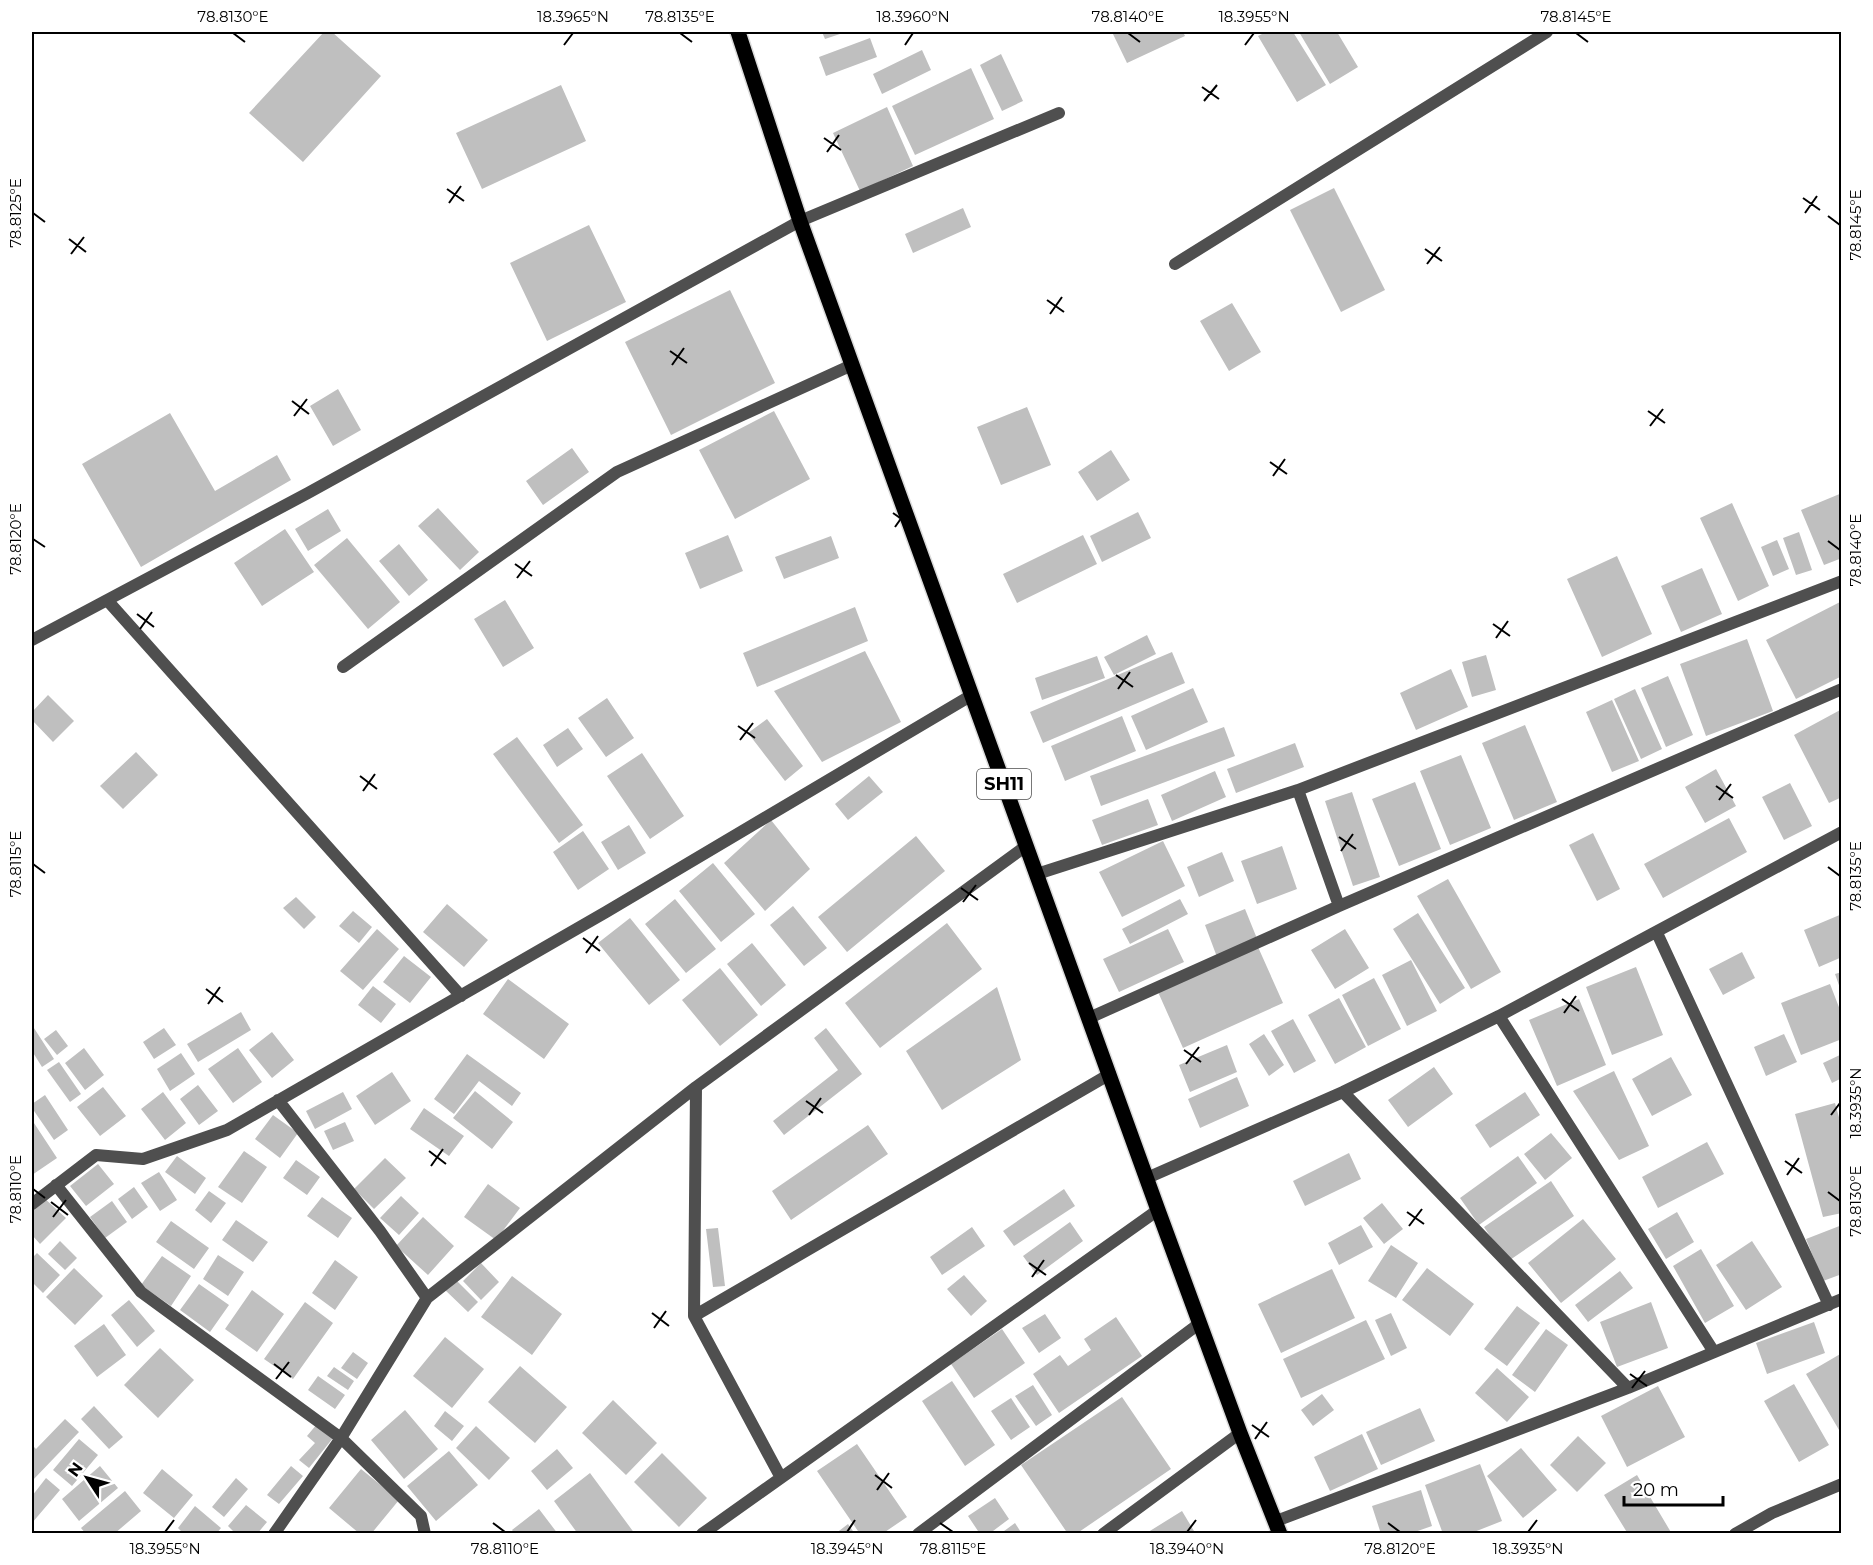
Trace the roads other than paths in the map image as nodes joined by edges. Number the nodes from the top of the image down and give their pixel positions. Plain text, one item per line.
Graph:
1 (738, 32) edge
2 (1547, 32) edge
3 (1059, 113) dead end
4 (800, 220) junction
5 (1175, 264) dead end
6 (852, 365) junction
7 (1842, 581) edge
8 (107, 600) junction
9 (32, 640) edge
10 (343, 667) dead end
11 (1842, 689) edge
12 (972, 695) junction
13 (1298, 790) junction
14 (1842, 832) edge
15 (1026, 846) junction
16 (1037, 874) junction
17 (1340, 906) junction
18 (1657, 933) junction
19 (461, 996) junction
20 (1499, 1016) junction
21 (1089, 1017) junction
22 (1110, 1074) junction
23 (696, 1087) junction
24 (1344, 1092) junction
25 (278, 1100) junction
26 (1147, 1178) junction
27 (56, 1185) junction
28 (32, 1204) edge
29 (1158, 1210) junction
30 (427, 1298) junction
31 (1842, 1299) edge
32 (1829, 1305) junction
33 (694, 1316) junction
34 (1200, 1323) junction
35 (1714, 1352) junction
36 (1628, 1388) junction
37 (1240, 1433) junction
38 (341, 1438) junction
39 (780, 1476) junction
40 (1842, 1484) edge
41 (1278, 1527) edge
42 (274, 1533) edge
43 (425, 1533) edge
44 (702, 1533) edge
45 (918, 1533) edge
46 (1103, 1533) edge
47 (1735, 1533) edge

1 - 4 main road, SH11
2 - 5 street
3 - 4 street
4 - 6 main road, SH11
4 - 8 street
6 - 10 street
6 - 12 main road, SH11
7 - 13 street
8 - 9 street
8 - 19 street
11 - 17 street
12 - 15 main road, SH11
12 - 19 street
13 - 16 street
13 - 17 street
14 - 18 street
15 - 16 main road, SH11
15 - 23 street
16 - 21 main road, SH11
17 - 21 street
18 - 20 street
18 - 32 street
19 - 25 street
20 - 24 street
20 - 35 street
21 - 22 main road, SH11
22 - 26 main road, SH11
22 - 33 street
23 - 30 street
23 - 33 street
24 - 26 street
24 - 36 street
25 - 27 street
25 - 30 street
26 - 29 main road, SH11
27 - 28 street
27 - 38 street
29 - 34 main road, SH11
29 - 39 street
30 - 38 street
31 - 32 street
32 - 35 street
33 - 39 street
34 - 37 main road, SH11
34 - 45 street
35 - 36 street
36 - 41 street
37 - 41 main road, SH11
37 - 46 street
38 - 42 street
38 - 43 street
39 - 44 street
40 - 47 street

